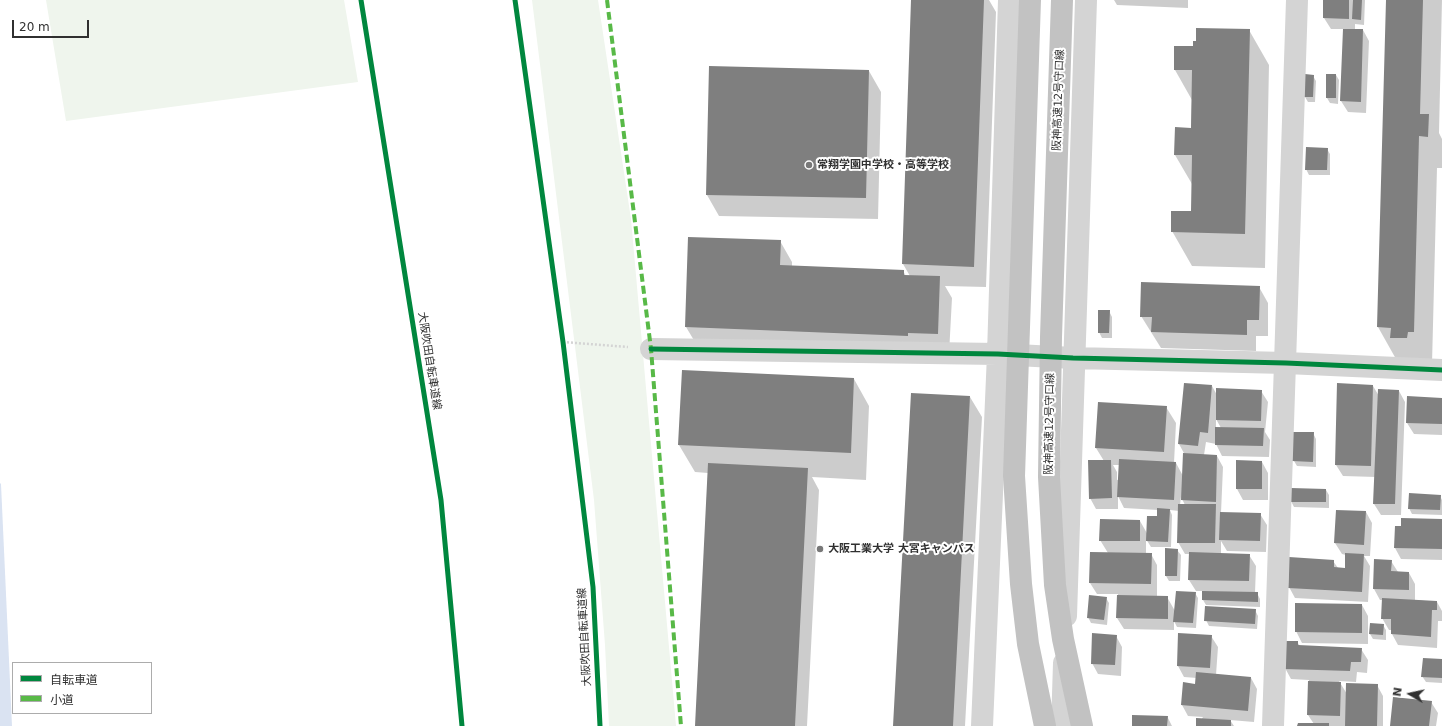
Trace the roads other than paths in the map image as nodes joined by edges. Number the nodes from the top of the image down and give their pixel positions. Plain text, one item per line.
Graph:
1 (1009, 0) edge
2 (1030, 0) edge
3 (1062, 0) edge
4 (1086, 0) edge
5 (1297, 0) edge
6 (651, 349) road end
7 (998, 354) junction
8 (1073, 358) junction
9 (1286, 363) junction
10 (1442, 370) edge
11 (982, 726) edge
12 (1045, 726) edge
13 (1062, 726) edge
14 (1082, 726) edge
15 (1273, 726) edge

1 - 7 street
2 - 12 highway, bridge
3 - 14 highway, 阪神高速12号守口線, bridge
4 - 8 street
5 - 9 street
6 - 7 street
7 - 8 street
7 - 11 street
8 - 9 street
8 - 13 street
9 - 10 street
9 - 15 street

